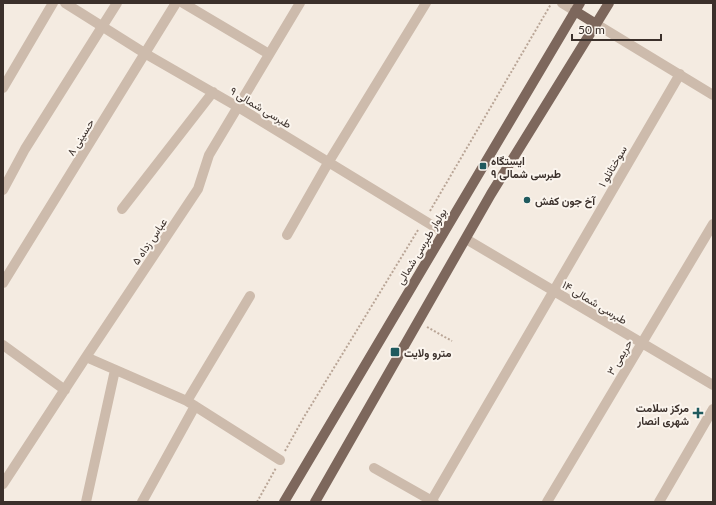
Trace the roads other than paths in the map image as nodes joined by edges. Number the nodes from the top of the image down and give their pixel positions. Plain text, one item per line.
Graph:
1 (53, 3) edge
2 (65, 3) edge
3 (117, 3) edge
4 (176, 3) edge
5 (183, 3) edge
6 (300, 3) edge
7 (426, 3) edge
8 (562, 3) edge
9 (609, 3) edge
10 (578, 7) edge
11 (596, 24) junction
12 (103, 27) junction
13 (146, 54) junction
14 (269, 54) junction
15 (680, 74) junction
16 (3, 88) edge
17 (213, 92) junction
18 (713, 95) edge
19 (238, 107) junction
20 (328, 163) junction
21 (3, 190) edge
22 (122, 209) dead end
23 (713, 224) edge
24 (443, 232) junction
25 (287, 235) dead end
26 (466, 239) junction
27 (3, 283) edge
28 (554, 291) junction
29 (250, 296) dead end
30 (641, 343) junction
31 (3, 344) edge
32 (86, 357) junction
33 (115, 370) junction
34 (713, 386) edge
35 (65, 390) junction
36 (191, 403) junction
37 (713, 409) edge
38 (280, 460) road end
39 (374, 468) dead end
40 (3, 484) edge
41 (433, 501) edge
42 (86, 502) edge
43 (142, 502) edge
44 (284, 502) edge
45 (315, 502) edge
46 (547, 502) edge
47 (659, 502) edge

1 - 16 street
2 - 12 street, طبرسی شمالی ۹
3 - 12 street
4 - 13 street, حسینی ۸
5 - 14 street
6 - 14 street, عباس زداه ۵
7 - 20 street
8 - 10 street
9 - 11 main road
10 - 11 main road
10 - 24 main road, بولوار طبرسی شمالی
11 - 15 street
11 - 26 main road
12 - 13 street, طبرسی شمالی ۹
12 - 21 street
13 - 17 street, طبرسی شمالی ۹
13 - 27 street, حسینی ۸
14 - 19 street, عباس زداه ۵
15 - 18 street
15 - 28 street, سوختانلو ۱
17 - 19 street, طبرسی شمالی ۹
17 - 22 street
19 - 20 street, طبرسی شمالی ۹
19 - 32 street, عباس زداه ۵
20 - 24 street, طبرسی شمالی ۹
20 - 25 street
23 - 30 street, حریمی ۳
24 - 44 main road, بولوار طبرسی شمالی
26 - 28 street, طبرسی شمالی ۱۴
26 - 45 main road
28 - 30 street, طبرسی شمالی ۱۴
28 - 41 street, سوختانلو ۱
29 - 36 street
30 - 34 street, طبرسی شمالی ۱۴
30 - 46 street, حریمی ۳
31 - 35 street
32 - 33 street
32 - 35 street, عباس زداه ۵
33 - 36 street
33 - 42 street
35 - 40 street, عباس زداه ۵
36 - 38 street
36 - 43 street
37 - 47 street
39 - 41 street

